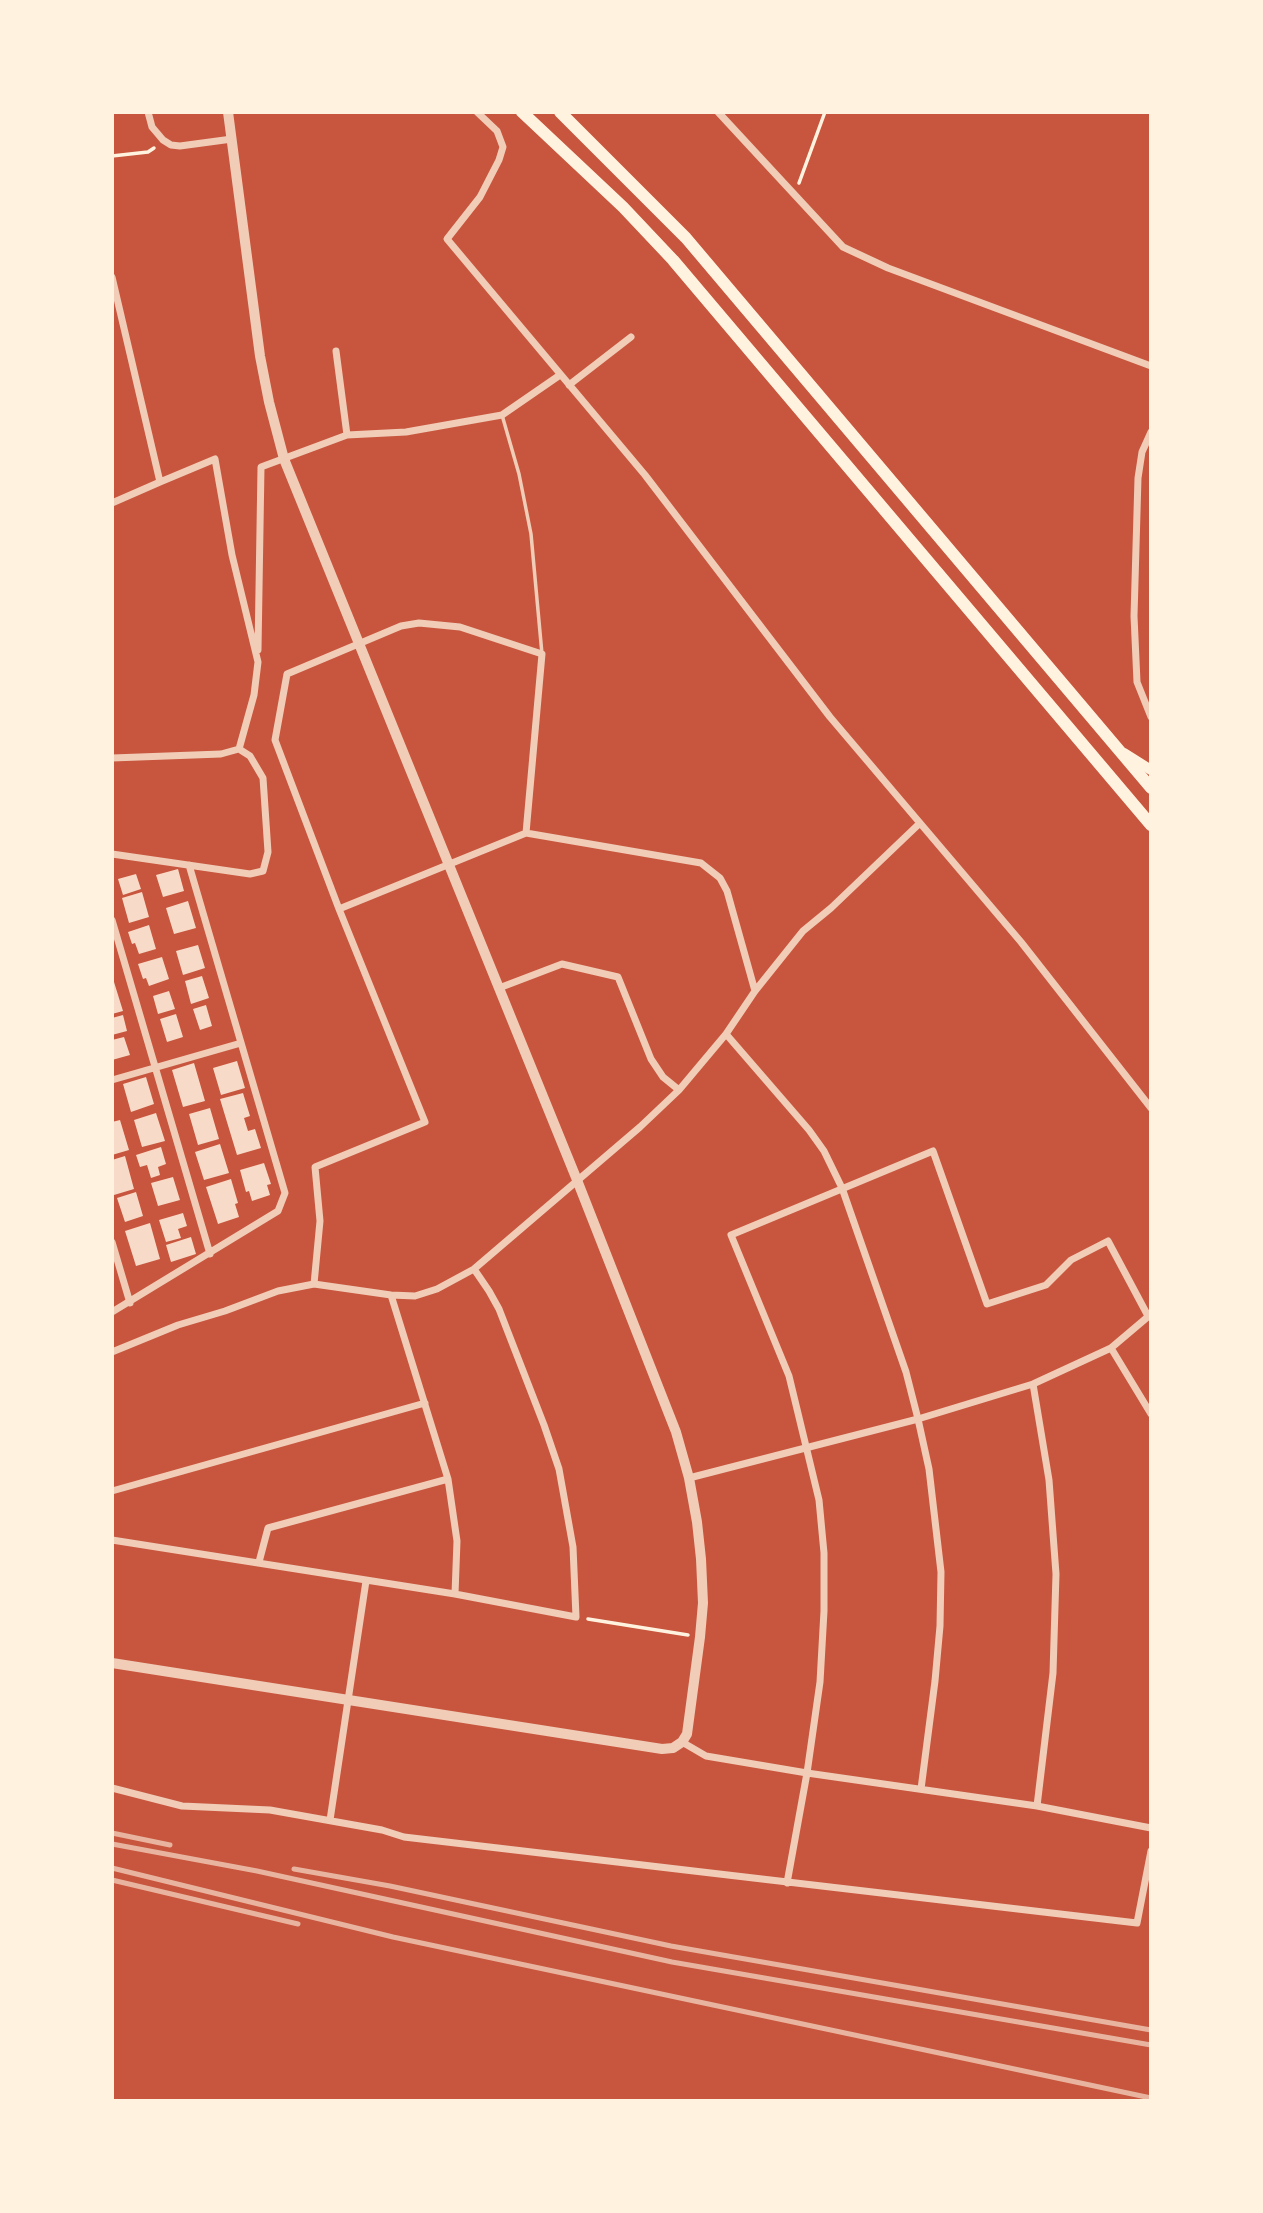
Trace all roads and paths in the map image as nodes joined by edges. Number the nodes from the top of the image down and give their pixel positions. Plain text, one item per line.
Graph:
1 (148, 112) edge
2 (228, 112) edge
3 (477, 112) edge
4 (522, 112) edge
5 (560, 112) edge
6 (718, 112) edge
7 (825, 112) edge
8 (232, 139) junction
9 (163, 140) junction
10 (112, 156) edge
11 (794, 195) junction
12 (112, 277) edge
13 (631, 337) dead end
14 (336, 351) dead end
15 (1151, 366) edge
16 (560, 374) junction
17 (569, 385) junction
18 (502, 415) junction
19 (1151, 432) edge
20 (347, 435) junction
21 (284, 458) junction
22 (160, 482) junction
23 (112, 503) edge
24 (360, 644) junction
25 (542, 654) junction
26 (258, 662) junction
27 (1151, 717) edge
28 (1115, 748) junction
29 (239, 749) junction
30 (112, 758) edge
31 (1151, 770) edge
32 (1151, 788) edge
33 (920, 823) junction
34 (1151, 827) edge
35 (526, 834) junction
36 (112, 854) edge
37 (189, 865) junction
38 (449, 865) junction
39 (339, 909) junction
40 (112, 920) edge
41 (499, 988) junction
42 (755, 992) junction
43 (726, 1034) junction
44 (241, 1043) junction
45 (154, 1068) junction
46 (112, 1080) edge
47 (679, 1090) junction
48 (1151, 1108) edge
49 (577, 1180) junction
50 (842, 1188) junction
51 (112, 1242) edge
52 (210, 1254) junction
53 (474, 1269) junction
54 (314, 1284) junction
55 (391, 1295) junction
56 (130, 1303) junction
57 (112, 1312) edge
58 (1150, 1315) edge
59 (1111, 1348) junction
60 (112, 1352) edge
61 (1032, 1384) junction
62 (425, 1403) junction
63 (1151, 1414) edge
64 (918, 1419) junction
65 (807, 1448) junction
66 (689, 1478) junction
67 (448, 1479) junction
68 (112, 1491) edge
69 (112, 1540) edge
70 (259, 1562) junction
71 (366, 1581) junction
72 (455, 1594) junction
73 (576, 1617) junction
74 (700, 1637) junction
75 (112, 1663) edge
76 (347, 1700) junction
77 (682, 1742) junction
78 (807, 1773) junction
79 (112, 1788) edge
80 (921, 1788) junction
81 (1037, 1806) junction
82 (330, 1820) junction
83 (1151, 1828) edge
84 (1151, 1851) edge
85 (787, 1882) junction

1 - 9 street
2 - 8 street
3 - 16 street
4 - 34 highway
5 - 28 highway
6 - 11 street
7 - 11 path
8 - 9 street
8 - 21 street
9 - 10 path
11 - 15 street
12 - 22 street
13 - 17 street
14 - 20 street
16 - 17 street
16 - 18 street
17 - 33 street
18 - 20 street
18 - 25 lane
19 - 27 street
20 - 21 street
21 - 24 street
21 - 26 street
22 - 23 street
22 - 26 street
24 - 25 street
24 - 38 street
24 - 39 street
25 - 35 street
26 - 29 street
28 - 31 main road
28 - 32 highway
29 - 30 street
29 - 37 street
33 - 42 street
33 - 48 street
35 - 38 street
35 - 42 street
36 - 37 street
37 - 44 street
38 - 39 street
38 - 41 street
39 - 54 street
40 - 45 street
41 - 47 street
41 - 49 street
42 - 43 street
43 - 47 street
43 - 50 street
44 - 45 street
44 - 52 street
45 - 46 street
45 - 52 street
47 - 49 street
49 - 53 street
49 - 66 street
50 - 58 street
50 - 64 street
50 - 65 street
51 - 56 street
52 - 56 street
53 - 55 street
53 - 73 street
54 - 55 street
54 - 60 street
55 - 62 street
56 - 57 street
58 - 59 street
59 - 61 street
59 - 63 street
61 - 64 street
61 - 81 street
62 - 67 street
62 - 68 street
64 - 65 street
64 - 80 street
65 - 66 street
65 - 78 street
66 - 74 street
67 - 70 street
67 - 72 street
69 - 70 street
70 - 71 street
71 - 72 street
71 - 76 street
72 - 73 street
73 - 74 path
74 - 77 street
75 - 76 street
76 - 77 street
76 - 82 street
77 - 78 street
78 - 80 street
78 - 85 street
79 - 82 street
80 - 81 street
81 - 83 street
82 - 85 street
84 - 85 street

